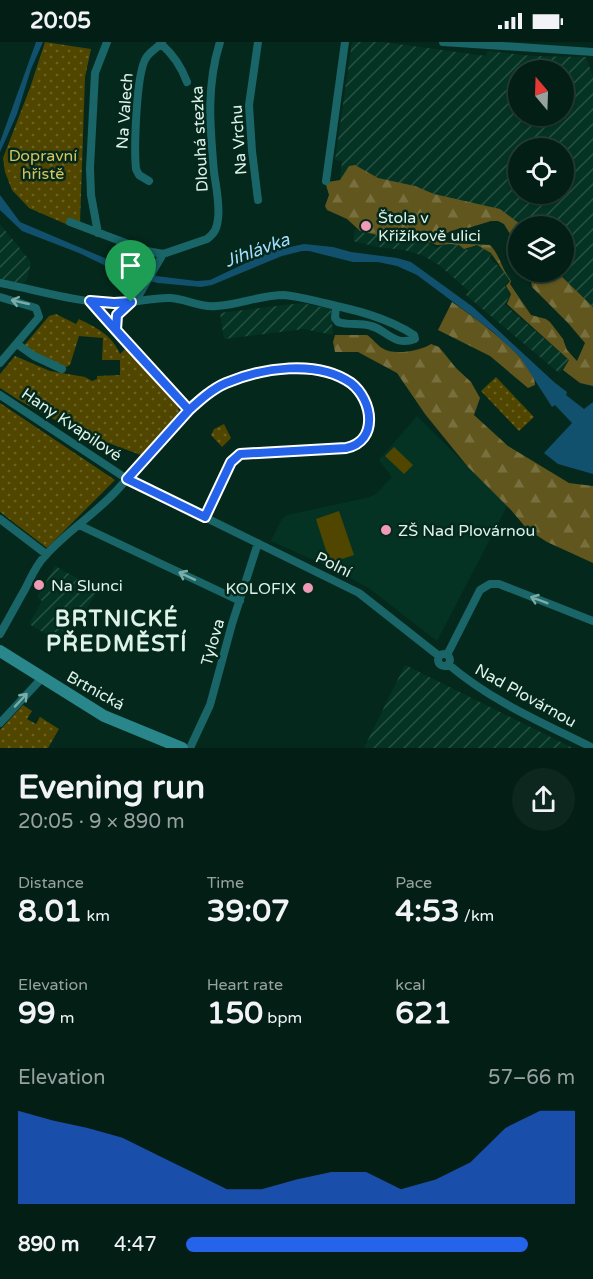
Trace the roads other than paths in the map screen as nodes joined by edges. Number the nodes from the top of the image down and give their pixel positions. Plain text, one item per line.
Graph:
1 (107, 42) edge
2 (220, 42) edge
3 (258, 42) edge
4 (345, 42) edge
5 (443, 42) edge
6 (162, 43) edge
7 (593, 52) edge
8 (187, 82) dead end
9 (149, 180) dead end
10 (326, 182) dead end
11 (258, 200) dead end
12 (70, 222) dead end
13 (98, 233) junction
14 (163, 254) junction
15 (0, 283) edge
16 (0, 297) edge
17 (90, 301) junction
18 (131, 302) junction
19 (336, 306) junction
20 (116, 330) junction
21 (17, 344) junction
22 (0, 363) edge
23 (62, 369) dead end
24 (0, 395) edge
25 (189, 410) junction
26 (127, 479) junction
27 (205, 517) junction
28 (0, 519) edge
29 (79, 525) junction
30 (258, 543) junction
31 (46, 554) junction
32 (240, 601) junction
33 (593, 621) edge
34 (0, 634) edge
35 (0, 651) edge
36 (444, 658) junction
37 (42, 678) junction
38 (0, 723) edge
39 (593, 747) edge
40 (180, 748) edge
41 (190, 748) edge

1 - 13 street
2 - 14 street, Dlouhá stezka
3 - 11 street, Na Vrchu
4 - 10 street
5 - 7 street
6 - 8 street, Na Valech
6 - 9 street, Na Valech
12 - 13 street
13 - 14 street
14 - 18 street
15 - 17 street
21 -> 16 street
17 - 18 street
17 - 20 street
18 - 19 street
18 - 20 street
19 - 19 street
20 - 25 street
21 - 22 street
21 - 23 street
24 - 26 street, Hany Kvapilové
25 - 26 street
25 - 27 street
26 - 27 street, Polní
26 - 29 street
27 - 30 street, Polní
28 - 31 street
29 - 31 street
32 -> 29 street
30 - 32 street, Tylova
30 - 36 street, Polní
31 - 34 street
32 - 41 street, Tylova
33 -> 36 street
35 - 37 main road, Brtnická
36 - 39 street, Nad Plovárnou
38 -> 37 street
37 - 40 main road, Brtnická

